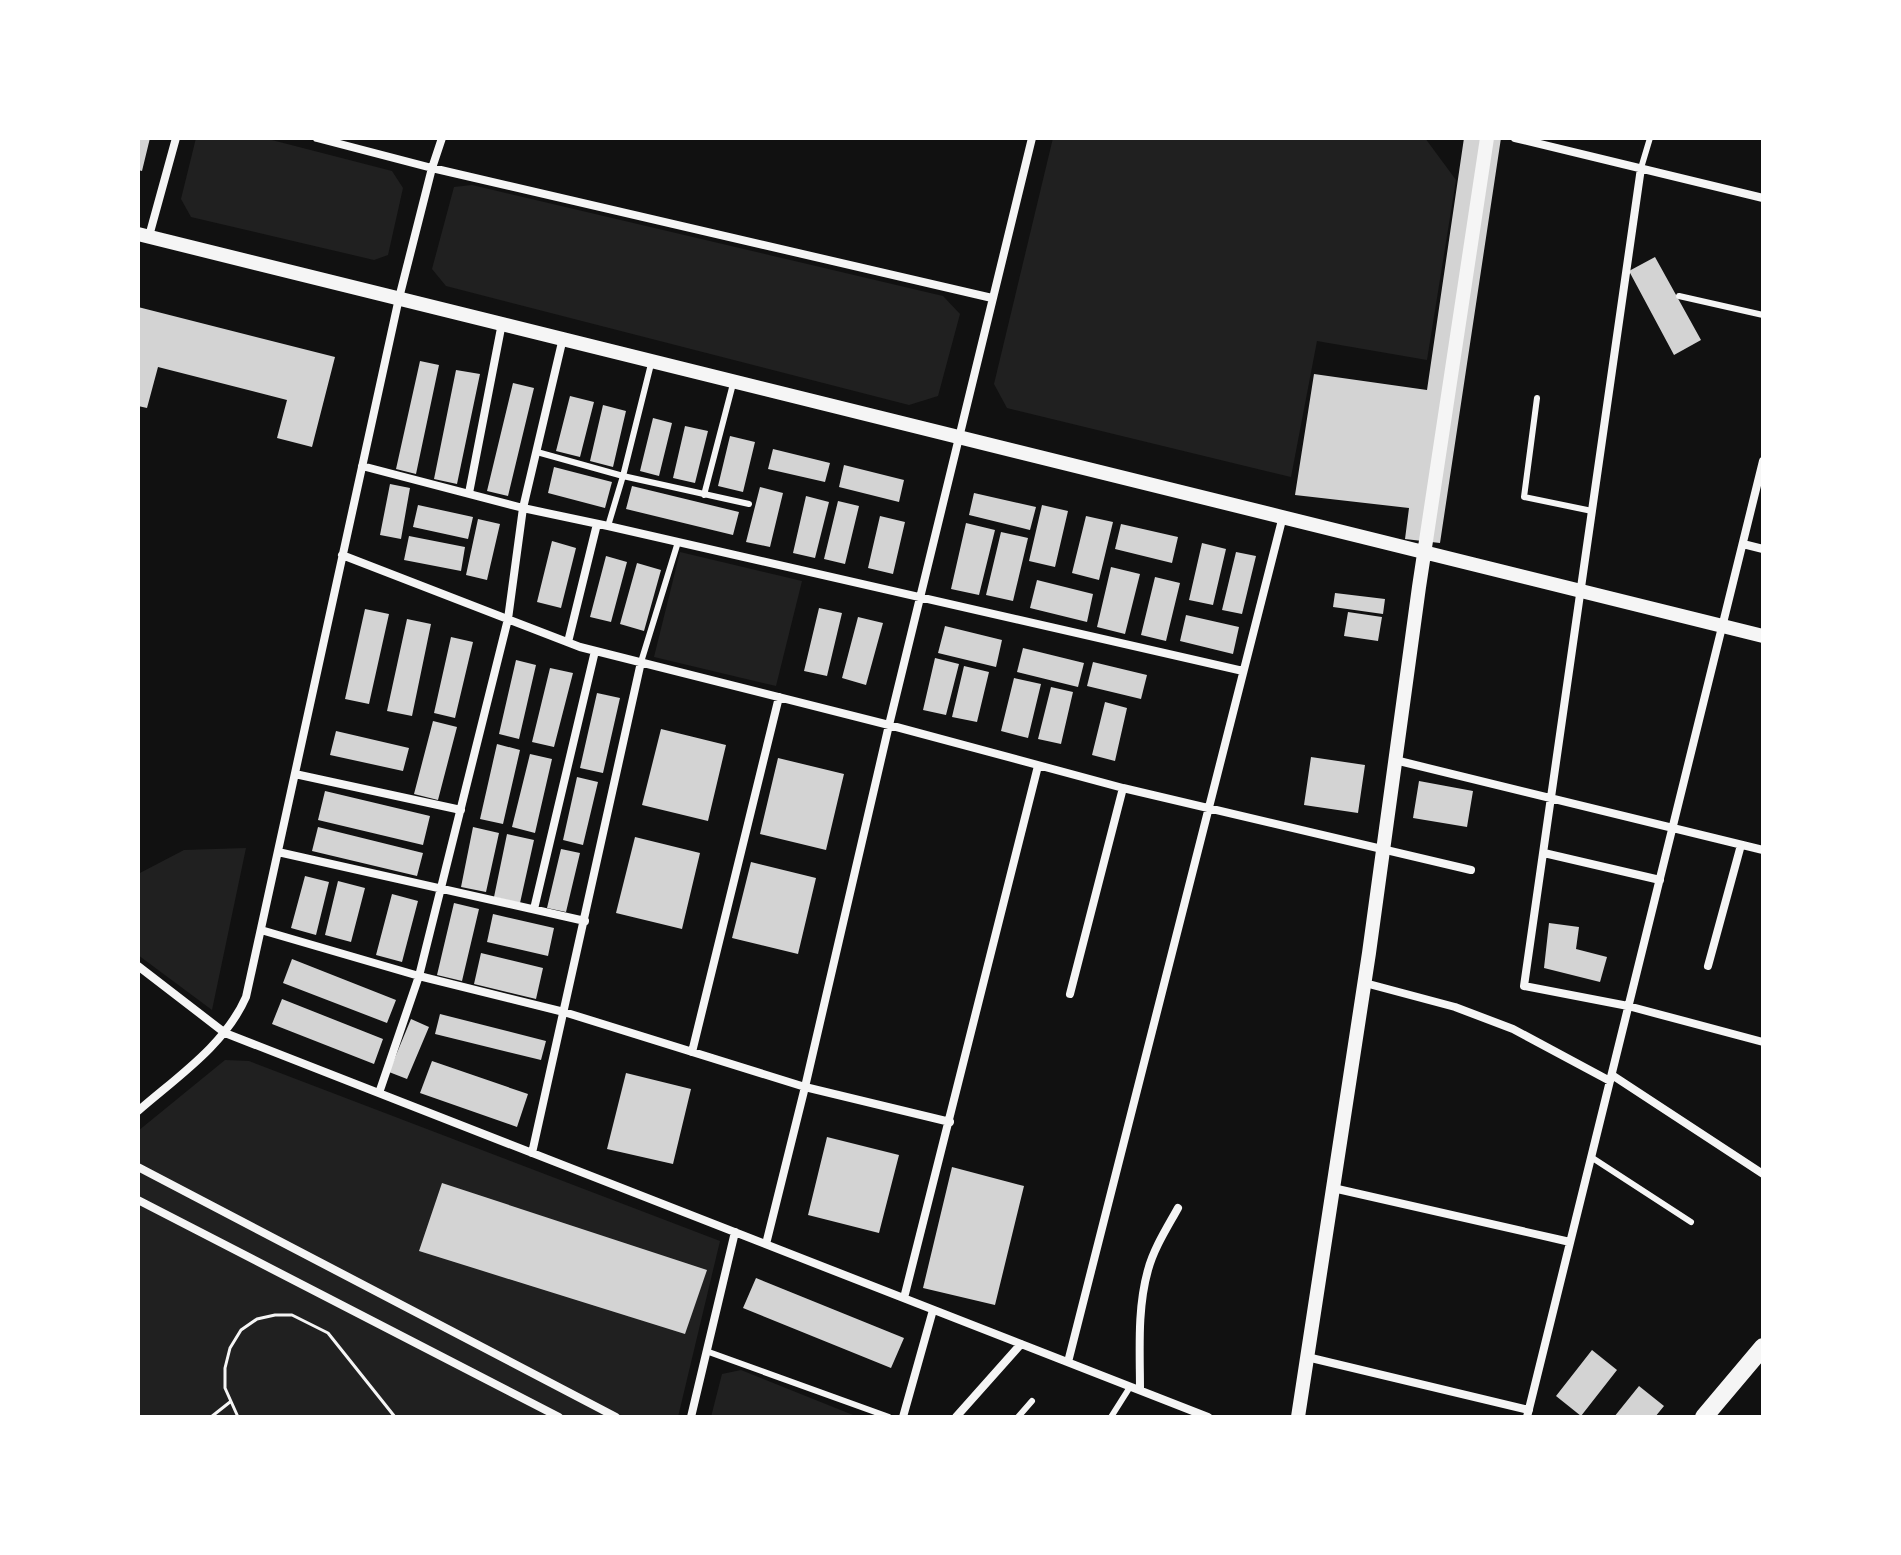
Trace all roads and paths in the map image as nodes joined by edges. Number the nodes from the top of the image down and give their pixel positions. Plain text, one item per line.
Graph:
1 (176, 138) edge
2 (317, 138) edge
3 (442, 138) edge
4 (1032, 138) edge
5 (1487, 138) edge
6 (1515, 138) edge
7 (1650, 138) edge
8 (432, 168) junction
9 (1641, 168) junction
10 (1763, 198) edge
11 (144, 235) edge
12 (1679, 296) dead end
13 (399, 298) junction
14 (992, 298) junction
15 (1763, 315) edge
16 (502, 323) junction
17 (563, 338) junction
18 (652, 360) junction
19 (734, 380) junction
20 (1537, 398) dead end
21 (960, 436) junction
22 (537, 452) junction
23 (1763, 462) edge
24 (362, 466) junction
25 (623, 476) junction
26 (469, 493) junction
27 (704, 495) junction
28 (749, 504) dead end
29 (523, 508) junction
30 (1592, 511) junction
31 (1283, 516) junction
32 (597, 524) junction
33 (608, 526) junction
34 (678, 542) junction
35 (1743, 544) junction
36 (1763, 549) edge
37 (1425, 551) junction
38 (342, 555) junction
39 (1581, 590) junction
40 (921, 597) junction
41 (508, 619) junction
42 (1722, 626) junction
43 (1763, 636) edge
44 (568, 642) junction
45 (595, 651) junction
46 (641, 662) junction
47 (1243, 671) junction
48 (779, 697) junction
49 (889, 725) junction
50 (1395, 760) junction
51 (1038, 766) junction
52 (295, 774) junction
53 (1123, 788) junction
54 (1551, 798) junction
55 (1208, 809) junction
56 (461, 810) junction
57 (1673, 828) junction
58 (1741, 845) junction
59 (1382, 849) junction
60 (1763, 850) edge
61 (278, 852) junction
62 (1544, 853) junction
63 (1471, 870) dead end
64 (1660, 880) junction
65 (442, 888) junction
66 (534, 909) junction
67 (585, 921) junction
68 (261, 930) junction
69 (138, 966) edge
70 (1708, 966) dead end
71 (419, 976) junction
72 (1365, 983) junction
73 (1070, 994) dead end
74 (1628, 1006) junction
75 (564, 1012) junction
76 (225, 1033) junction
77 (1763, 1042) edge
78 (692, 1052) junction
79 (1611, 1078) junction
80 (805, 1087) junction
81 (379, 1093) junction
82 (138, 1111) edge
83 (950, 1122) junction
84 (532, 1153) junction
85 (1591, 1157) junction
86 (138, 1167) edge
87 (1763, 1174) edge
88 (1333, 1188) junction
89 (138, 1200) edge
90 (1178, 1208) dead end
91 (1691, 1222) dead end
92 (735, 1232) junction
93 (1570, 1242) junction
94 (766, 1244) junction
95 (904, 1298) junction
96 (933, 1310) junction
97 (1021, 1344) junction
98 (1763, 1347) edge
99 (706, 1351) junction
100 (1307, 1357) junction
101 (1068, 1362) junction
102 (1135, 1388) junction
103 (1032, 1401) dead end
104 (230, 1402) junction
105 (1528, 1413) edge
106 (211, 1417) edge
107 (238, 1417) edge
108 (395, 1417) edge
109 (559, 1417) edge
110 (616, 1417) edge
111 (691, 1417) edge
112 (889, 1417) edge
113 (903, 1417) edge
114 (956, 1417) edge
115 (1018, 1417) edge
116 (1111, 1417) edge
117 (1208, 1417) edge
118 (1298, 1417) edge
119 (1704, 1417) edge

1 - 11 street
2 - 8 street
3 - 8 street
4 - 14 street
5 - 37 street
6 - 9 street
7 - 9 lane
8 - 13 street
8 - 14 street
9 - 10 street
9 - 30 street
11 - 13 street
12 - 15 lane
13 - 16 street
13 - 24 street
14 - 21 street
16 - 17 street
16 - 26 street
17 - 18 street
17 - 22 street
18 - 19 street
18 - 25 lane
19 - 21 street
19 - 27 lane
20 - 30 lane
21 - 31 street
21 - 40 street
22 - 25 lane
22 - 29 street
23 - 35 street
24 - 26 street
24 - 38 street
25 - 27 lane
25 - 33 lane
26 - 29 street
27 - 28 lane
29 - 32 street
29 - 41 street
30 - 39 street
31 - 37 street
31 - 47 street
32 - 33 street
32 - 44 street
33 - 34 street
34 - 40 street
34 - 46 lane
35 - 36 street
35 - 42 street
37 - 39 street
37 - 50 street
38 - 41 street
38 - 52 street
39 - 42 street
39 - 54 street
40 - 47 street
40 - 49 street
41 - 44 street
41 - 56 street
42 - 43 street
42 - 57 street
44 - 45 street
45 - 46 street
45 - 66 street
46 - 48 street
46 - 67 street
47 - 55 street
48 - 49 street
48 - 78 street
49 - 51 street
49 - 80 street
50 - 54 street
50 - 59 street
51 - 53 street
51 - 83 street
52 - 56 street
52 - 61 street
53 - 55 street
53 - 73 street
54 - 57 street
54 - 62 street
55 - 59 street
55 - 101 street
56 - 65 street
57 - 58 street
57 - 64 street
58 - 60 street
58 - 70 street
59 - 63 street
59 - 72 street
61 - 65 street
61 - 68 street
62 - 64 street
62 - 74 street
64 - 74 street
65 - 66 street
65 - 71 street
66 - 67 street
67 - 75 street
68 - 71 street
68 - 76 street
69 - 76 street
71 - 75 street
71 - 81 street
72 - 79 street
72 - 88 street
74 - 77 street
74 - 79 street
75 - 78 street
75 - 84 street
76 - 81 street
76 - 82 street
78 - 80 street
79 - 85 street
79 - 87 street
80 - 83 street
80 - 94 street
81 - 84 street
83 - 95 street
84 - 92 street
85 - 91 lane
85 - 93 street
86 - 110 street
88 - 93 street
88 - 100 street
89 - 109 street
90 - 102 street
92 - 94 street
92 - 99 street
93 - 105 street
94 - 95 street
95 - 96 street
96 - 97 street
96 - 113 street
97 - 101 street
97 - 114 street
98 - 119 main road
99 - 111 street
99 - 112 lane
100 - 105 street
100 - 118 street
101 - 102 street
102 - 116 lane
102 - 117 street
103 - 115 lane
104 - 106 path
104 - 107 path
104 - 108 path

